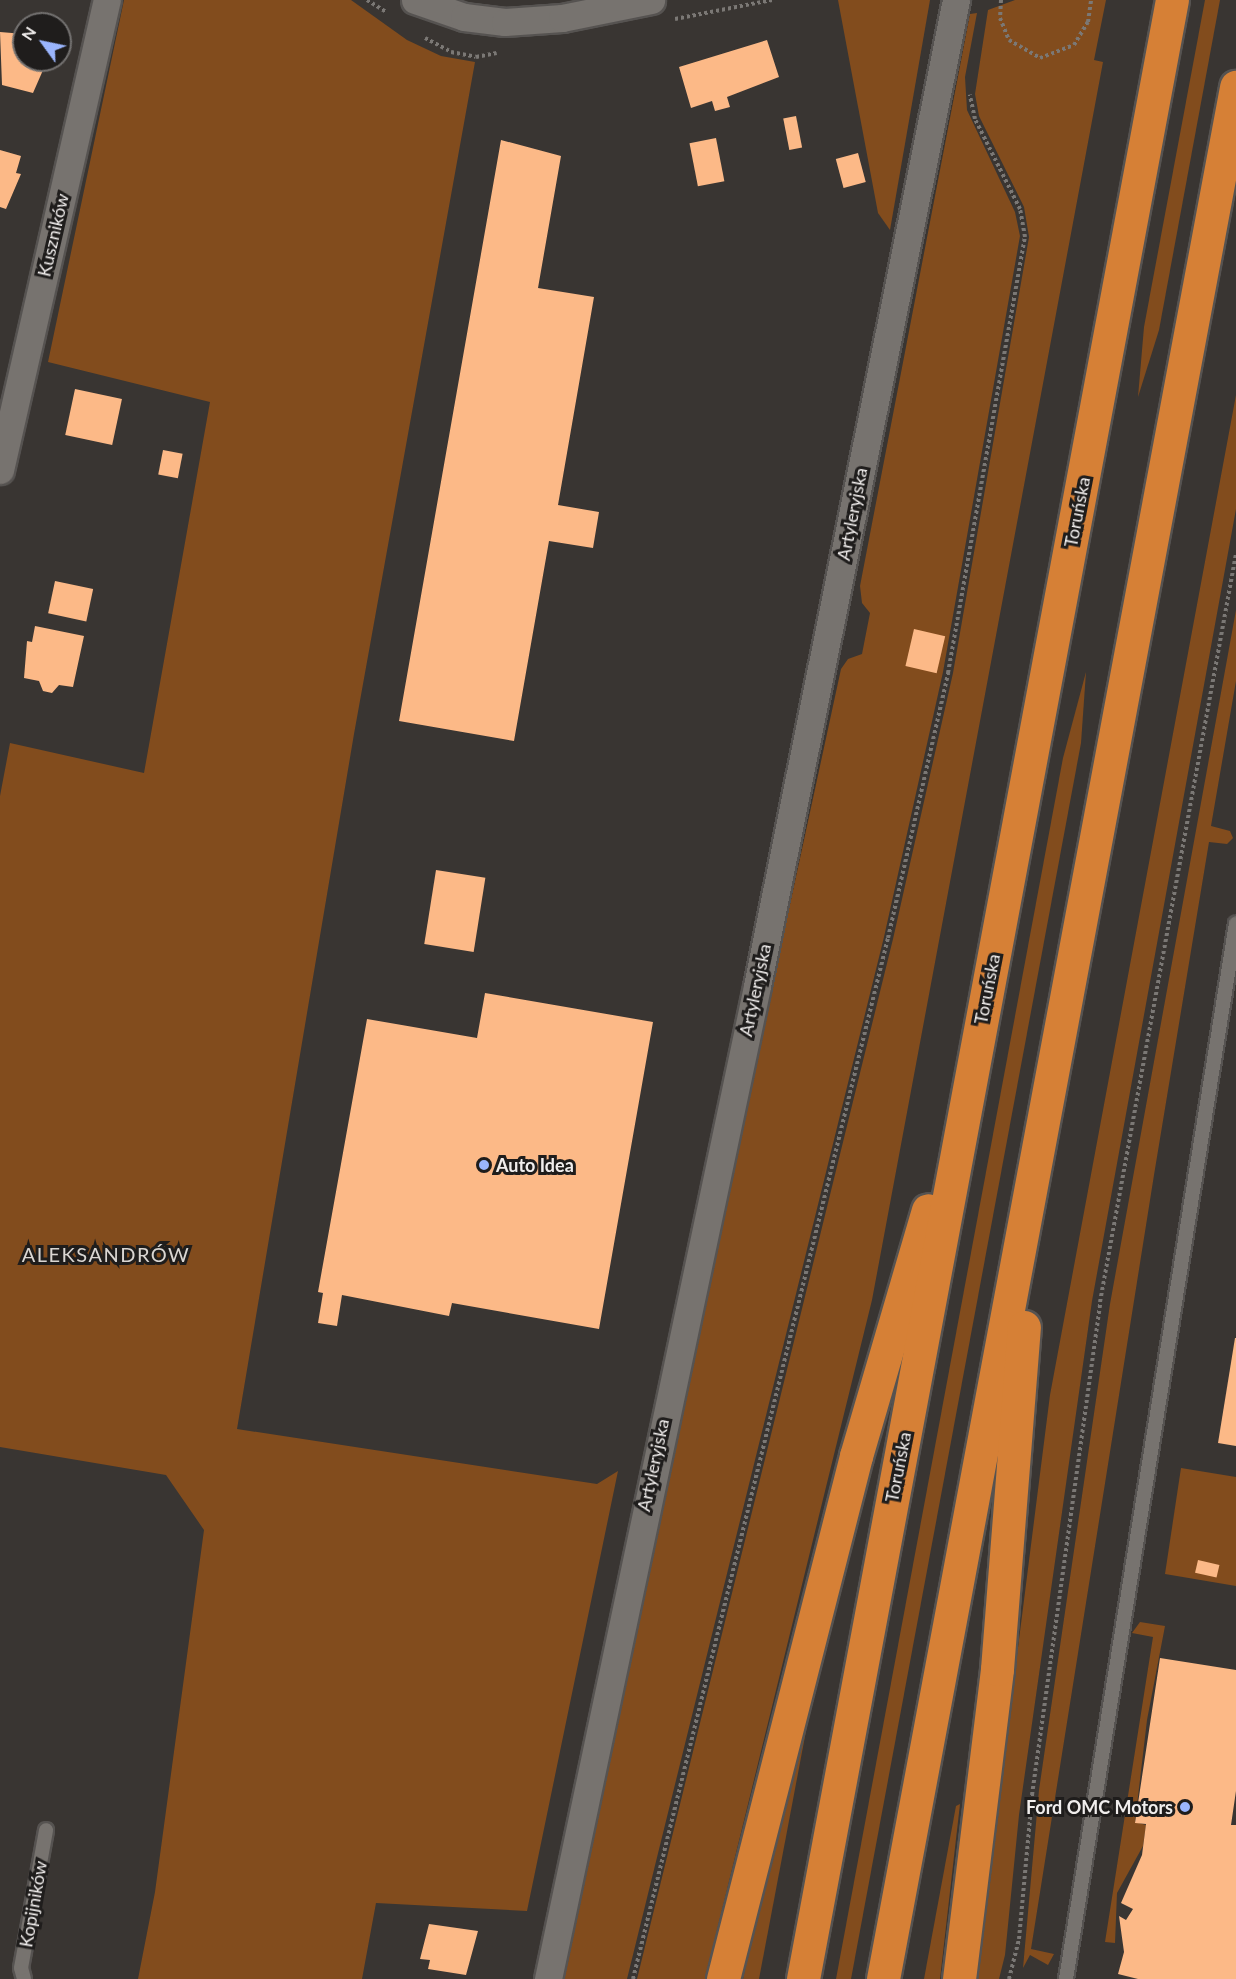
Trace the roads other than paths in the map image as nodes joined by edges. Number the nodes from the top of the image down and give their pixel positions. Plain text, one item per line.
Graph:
1 (107, 0) edge
2 (415, 0) edge
3 (651, 0) edge
4 (956, 0) edge
5 (1172, 0) edge
6 (482, 10) edge
7 (1236, 87) edge
8 (0, 470) edge
9 (1236, 924) edge
10 (992, 964) junction
11 (1046, 1107) junction
12 (46, 1830) dead end
13 (24, 1979) edge
14 (548, 1979) edge
15 (723, 1979) edge
16 (803, 1979) edge
17 (883, 1979) edge
18 (959, 1979) edge
19 (1066, 1979) edge

1 - 8 street, Kuszników
2 - 6 street
3 - 6 street
4 - 14 street, Artyleryjska
5 - 10 highway, Toruńska
7 - 11 highway
9 - 19 lane
10 - 15 highway
10 - 16 highway, Toruńska
11 - 17 highway
11 - 18 highway
12 - 13 lane, Kopijników

